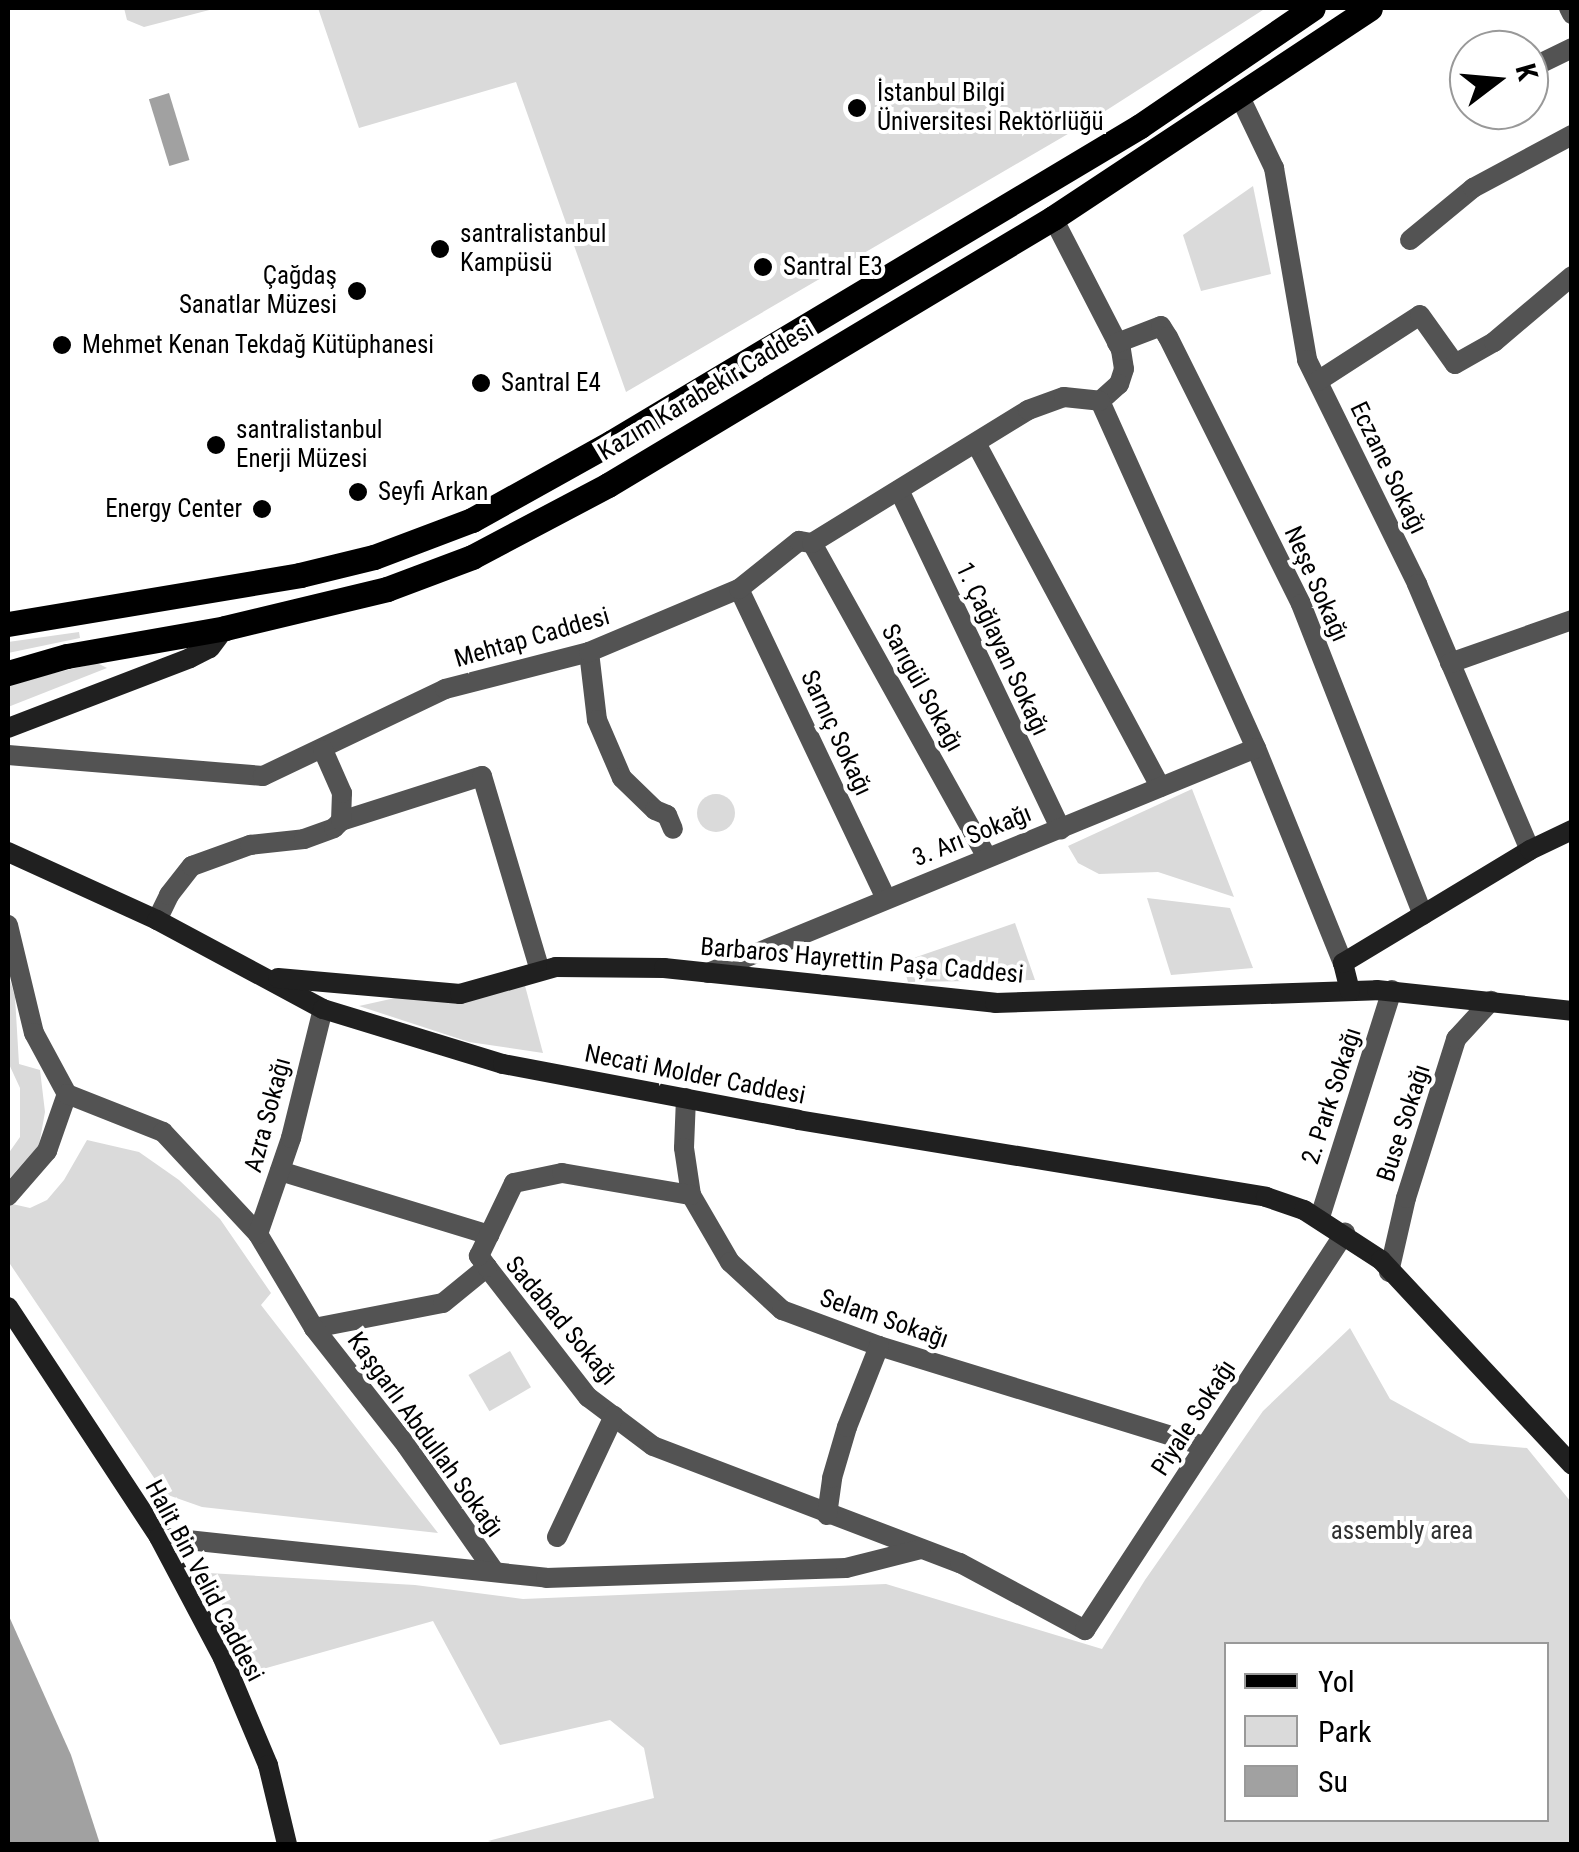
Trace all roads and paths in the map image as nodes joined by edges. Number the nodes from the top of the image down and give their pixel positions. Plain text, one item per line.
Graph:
1 (1312, 8) edge
2 (1370, 8) edge
3 (1572, 48) edge
4 (1549, 59) edge
5 (1240, 97) junction
6 (1572, 135) edge
7 (1053, 218) junction
8 (1410, 240) dead end
9 (1572, 276) edge
10 (1117, 343) junction
11 (1318, 381) junction
12 (1100, 401) junction
13 (977, 444) junction
14 (899, 490) junction
15 (812, 543) junction
16 (739, 588) junction
17 (214, 593) junction
18 (1572, 620) edge
19 (8, 624) edge
20 (226, 628) junction
21 (589, 652) junction
22 (1450, 663) junction
23 (8, 673) edge
24 (8, 728) edge
25 (1256, 748) junction
26 (322, 750) junction
27 (8, 755) edge
28 (1160, 788) junction
29 (341, 821) junction
30 (673, 829) dead end
31 (1062, 829) junction
32 (1572, 830) edge
33 (1530, 850) junction
34 (8, 852) edge
35 (987, 857) junction
36 (886, 899) junction
37 (1423, 915) junction
38 (156, 920) junction
39 (8, 925) edge
40 (1342, 964) junction
41 (540, 971) junction
42 (708, 973) junction
43 (271, 977) junction
44 (1392, 990) junction
45 (1350, 991) junction
46 (1490, 1002) junction
47 (323, 1009) junction
48 (1572, 1010) edge
49 (67, 1094) junction
50 (686, 1098) junction
51 (280, 1171) junction
52 (690, 1195) junction
53 (8, 1196) edge
54 (1320, 1217) junction
55 (1345, 1233) junction
56 (258, 1234) junction
57 (489, 1235) junction
58 (487, 1266) junction
59 (1389, 1272) junction
60 (8, 1308) edge
61 (314, 1328) junction
62 (879, 1346) junction
63 (614, 1416) junction
64 (1206, 1446) junction
65 (1572, 1466) edge
66 (828, 1515) junction
67 (557, 1537) dead end
68 (159, 1538) junction
69 (921, 1549) junction
70 (495, 1572) junction
71 (1085, 1630) joint
72 (286, 1844) edge

1 - 17 main road, Kazım Karabekir Caddesi
2 - 5 main road, Kazım Karabekir Caddesi
3 - 4 street
5 - 7 main road, Kazım Karabekir Caddesi
5 - 11 street, Eczane Sokağı
6 - 8 street
7 - 10 street
7 - 20 main road, Kazım Karabekir Caddesi
9 - 11 street
10 - 12 street
10 - 37 street, Neşe Sokağı
11 - 22 street, Eczane Sokağı
12 - 13 street, Mehtap Caddesi
12 - 25 street
13 - 14 street, Mehtap Caddesi
13 - 28 street
14 - 15 street, Mehtap Caddesi
14 - 31 street, 1. Çağlayan Sokağı
15 - 16 street, Mehtap Caddesi
15 - 35 street, Sarıgül Sokağı
16 - 21 street, Mehtap Caddesi
16 - 36 street, Sarnıç Sokağı
17 - 19 main road, Kazım Karabekir Caddesi
17 - 20 main road
18 - 22 street
20 - 23 main road, Kazım Karabekir Caddesi
20 - 24 main road
21 - 26 street, Mehtap Caddesi
21 - 30 street
22 - 33 street, Eczane Sokağı
25 - 28 street, 3. Arı Sokağı
25 - 40 street
26 - 27 street, Mehtap Caddesi
26 - 29 street
28 - 31 street, 3. Arı Sokağı
29 - 38 street
29 - 41 street
31 - 35 street, 3. Arı Sokağı
32 - 33 main road
33 - 37 main road
34 - 38 main road, Necati Molder Caddesi
35 - 36 street, 3. Arı Sokağı
36 - 42 street, 3. Arı Sokağı
37 - 40 main road
38 - 43 main road, Necati Molder Caddesi
39 - 49 street
40 - 45 main road
41 - 42 main road, Barbaros Hayrettin Paşa Caddesi
41 - 43 main road, Barbaros Hayrettin Paşa Caddesi
42 - 45 main road, Barbaros Hayrettin Paşa Caddesi
43 - 47 main road, Necati Molder Caddesi
44 - 45 main road, Barbaros Hayrettin Paşa Caddesi
44 - 46 main road, Barbaros Hayrettin Paşa Caddesi
44 - 54 street, 2. Park Sokağı
46 - 48 main road, Barbaros Hayrettin Paşa Caddesi
46 - 59 street, Buse Sokağı
47 - 50 main road, Necati Molder Caddesi
47 - 51 street, Azra Sokağı
49 - 53 street
49 - 56 street
50 - 52 street, Selam Sokağı
50 - 54 main road, Necati Molder Caddesi
51 - 56 street, Azra Sokağı
51 - 57 street
52 - 57 street
52 - 62 street, Selam Sokağı
54 - 55 main road, Necati Molder Caddesi
55 - 59 main road, Necati Molder Caddesi
55 - 64 street, Piyale Sokağı
56 - 61 street
57 - 58 street
58 - 61 street, Sadabad Sokağı
58 - 63 street, Sadabad Sokağı
59 - 65 main road, Necati Molder Caddesi
60 - 68 main road, Halit Bin Velid Caddesi
61 - 70 street, Kaşgarlı Abdullah Sokağı
62 - 64 street, Selam Sokağı
62 - 66 street
63 - 66 street, Sadabad Sokağı
63 - 67 street
64 - 71 street, Piyale Sokağı
66 - 69 street, Sadabad Sokağı
68 - 70 street
68 - 72 main road, Halit Bin Velid Caddesi
69 - 70 street
69 - 71 street, Sadabad Sokağı

